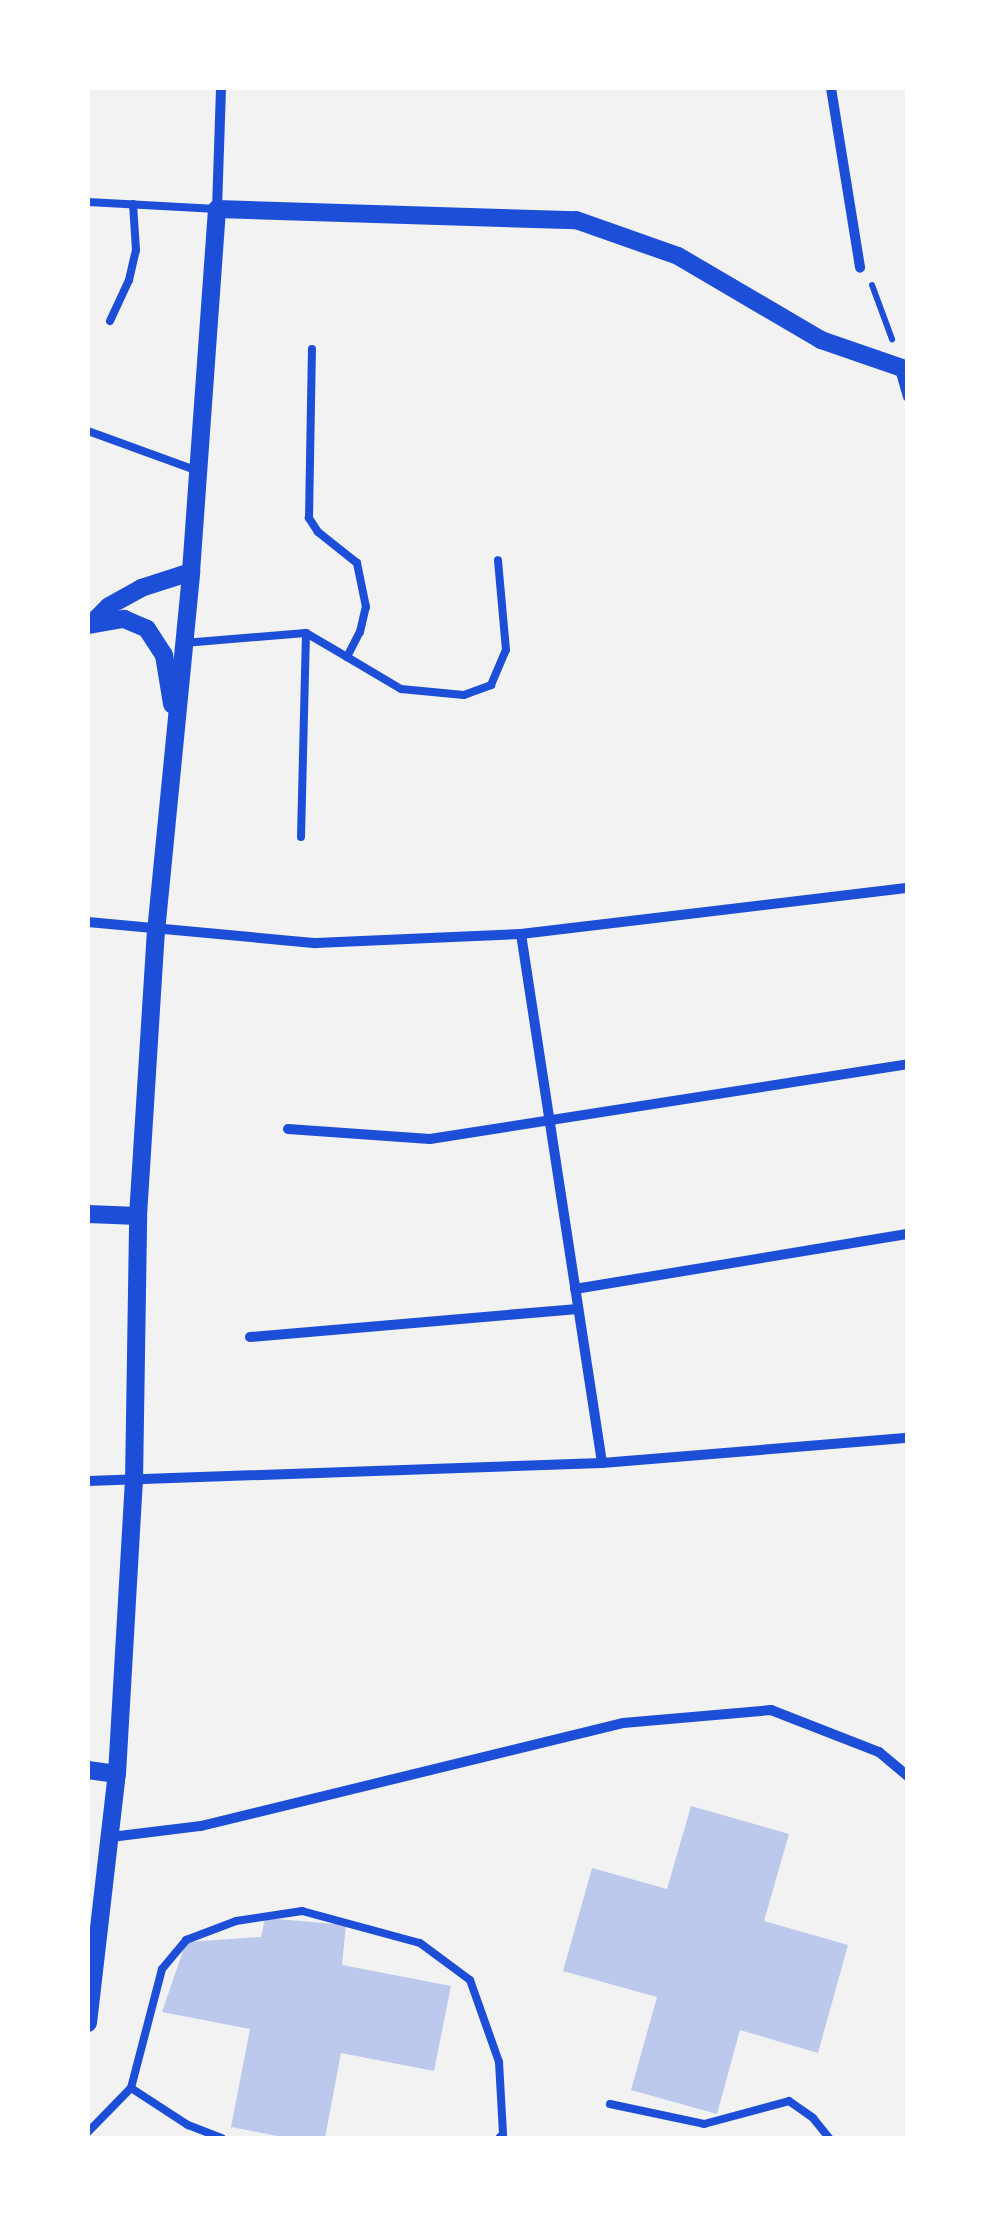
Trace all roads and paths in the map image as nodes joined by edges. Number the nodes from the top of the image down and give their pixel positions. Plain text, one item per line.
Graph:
1 (221, 88) edge
2 (832, 88) edge
3 (88, 202) edge
4 (134, 204) junction
5 (216, 209) junction
6 (860, 268) joint
7 (110, 320) dead end
8 (312, 349) dead end
9 (904, 370) edge
10 (908, 397) edge
11 (88, 432) edge
12 (198, 471) junction
13 (498, 560) dead end
14 (190, 572) junction
15 (88, 627) edge
16 (306, 634) junction
17 (184, 643) junction
18 (347, 657) junction
19 (176, 729) junction
20 (301, 837) dead end
21 (908, 888) edge
22 (88, 922) edge
23 (156, 932) junction
24 (521, 934) junction
25 (908, 1064) edge
26 (549, 1121) junction
27 (288, 1129) dead end
28 (88, 1214) edge
29 (138, 1216) junction
30 (908, 1234) edge
31 (574, 1289) junction
32 (578, 1309) junction
33 (250, 1337) dead end
34 (908, 1438) edge
35 (602, 1463) junction
36 (88, 1481) edge
37 (134, 1482) junction
38 (88, 1770) edge
39 (117, 1774) junction
40 (908, 1776) edge
41 (111, 1837) junction
42 (88, 2023) edge
43 (132, 2088) junction
44 (610, 2104) dead end
45 (88, 2132) edge
46 (222, 2138) edge
47 (499, 2138) edge
48 (829, 2138) edge

1 - 5 street
2 - 6 street
3 - 4 lane
4 - 5 lane
4 - 7 lane
5 - 9 street
5 - 12 street
6 - 9 path
8 - 18 lane
9 - 10 street
11 - 12 lane
12 - 14 street
13 - 18 lane
14 - 15 street
14 - 17 street
15 - 19 street
16 - 17 lane
16 - 18 lane
16 - 20 lane
17 - 19 street
19 - 23 street
21 - 24 street
22 - 23 street
23 - 24 street
23 - 29 street
24 - 26 street
25 - 26 street
26 - 27 street
26 - 31 street
28 - 29 street
29 - 37 street
30 - 31 street
31 - 32 street
32 - 33 street
32 - 35 street
34 - 35 street
35 - 37 street
36 - 37 street
37 - 39 street
38 - 39 street
39 - 41 street
40 - 41 street
41 - 42 street
43 - 45 lane
43 - 46 lane
43 - 47 lane
44 - 48 lane

